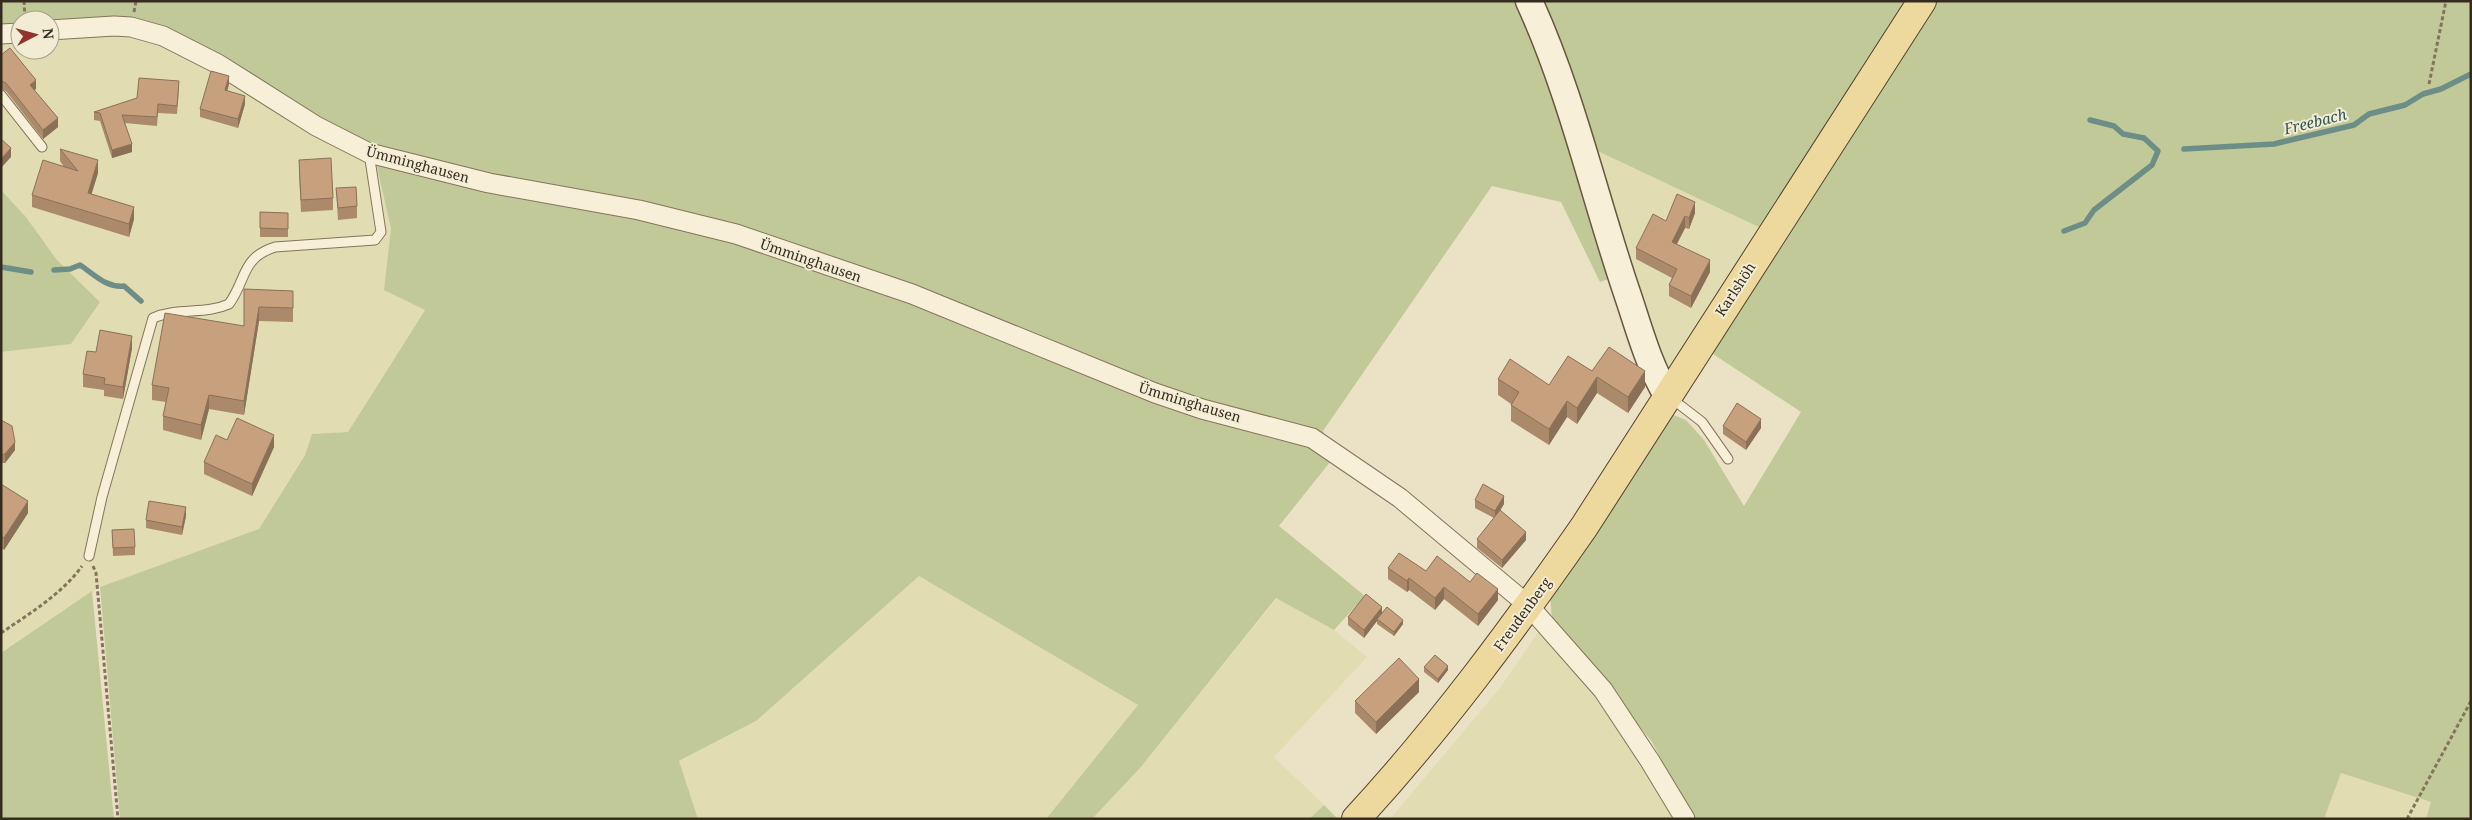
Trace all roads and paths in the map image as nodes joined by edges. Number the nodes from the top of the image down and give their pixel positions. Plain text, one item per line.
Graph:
1 (1529, 1) edge
2 (1922, 1) edge
3 (2446, 1) edge
4 (60, 29) edge
5 (2429, 84) dead end
6 (1, 95) edge
7 (42, 147) dead end
8 (370, 153) junction
9 (1667, 395) junction
10 (1728, 459) dead end
11 (89, 556) junction
12 (1529, 606) junction
13 (1, 633) edge
14 (2471, 701) edge
15 (118, 819) edge
16 (1356, 819) edge
17 (1685, 819) edge
18 (2407, 819) edge

1 - 9 main road
2 - 9 main road, Karlshöh
3 - 5 path
4 - 8 street, Ümminghausen
6 - 7 lane
8 - 11 lane
8 - 12 street, Ümminghausen
9 - 10 lane
9 - 12 main road, Freudenberg
11 - 13 path
11 - 15 path
12 - 16 main road, Freudenberg
12 - 17 street, Ümminghausen
14 - 18 path

